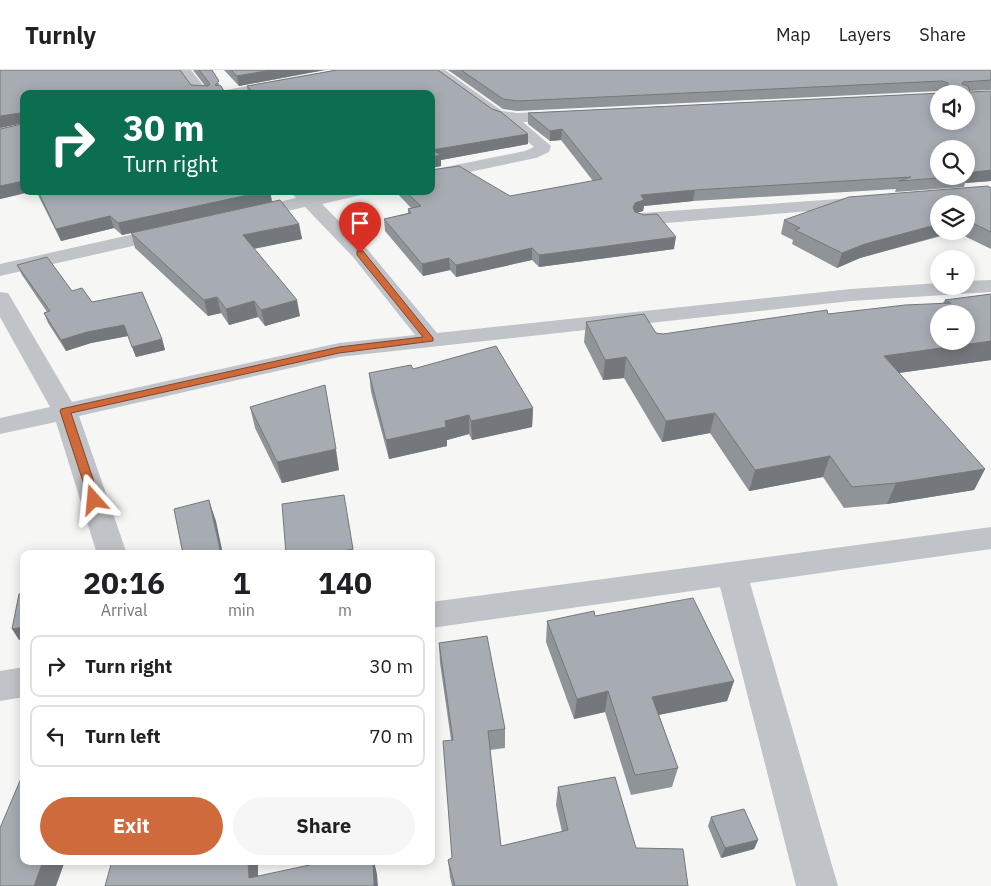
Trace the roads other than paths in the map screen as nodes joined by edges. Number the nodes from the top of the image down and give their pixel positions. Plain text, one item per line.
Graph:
1 (184, 70) edge
2 (356, 70) edge
3 (436, 70) edge
4 (327, 75) junction
5 (345, 89) edge
6 (200, 90) edge
7 (247, 90) edge
8 (584, 116) edge
9 (508, 118) junction
10 (435, 168) edge
11 (304, 196) edge
12 (884, 200) edge
13 (232, 218) edge
14 (642, 219) edge
15 (183, 229) edge
16 (0, 270) edge
17 (991, 286) edge
18 (0, 298) edge
19 (430, 340) junction
20 (65, 411) junction
21 (0, 426) edge
22 (991, 538) edge
23 (111, 550) edge
24 (732, 574) junction
25 (435, 614) edge
26 (20, 683) edge
27 (0, 686) edge
28 (817, 886) edge

1 - 6 street
2 - 4 street
3 - 9 street
4 - 5 street
4 - 7 street
8 - 9 street
9 - 10 street
11 - 13 street
11 - 19 street
12 - 14 street
15 - 16 street
17 - 19 street
18 - 20 street
19 - 20 street
20 - 21 street
20 - 23 street
22 - 24 street
24 - 25 street
24 - 28 street
26 - 27 street

